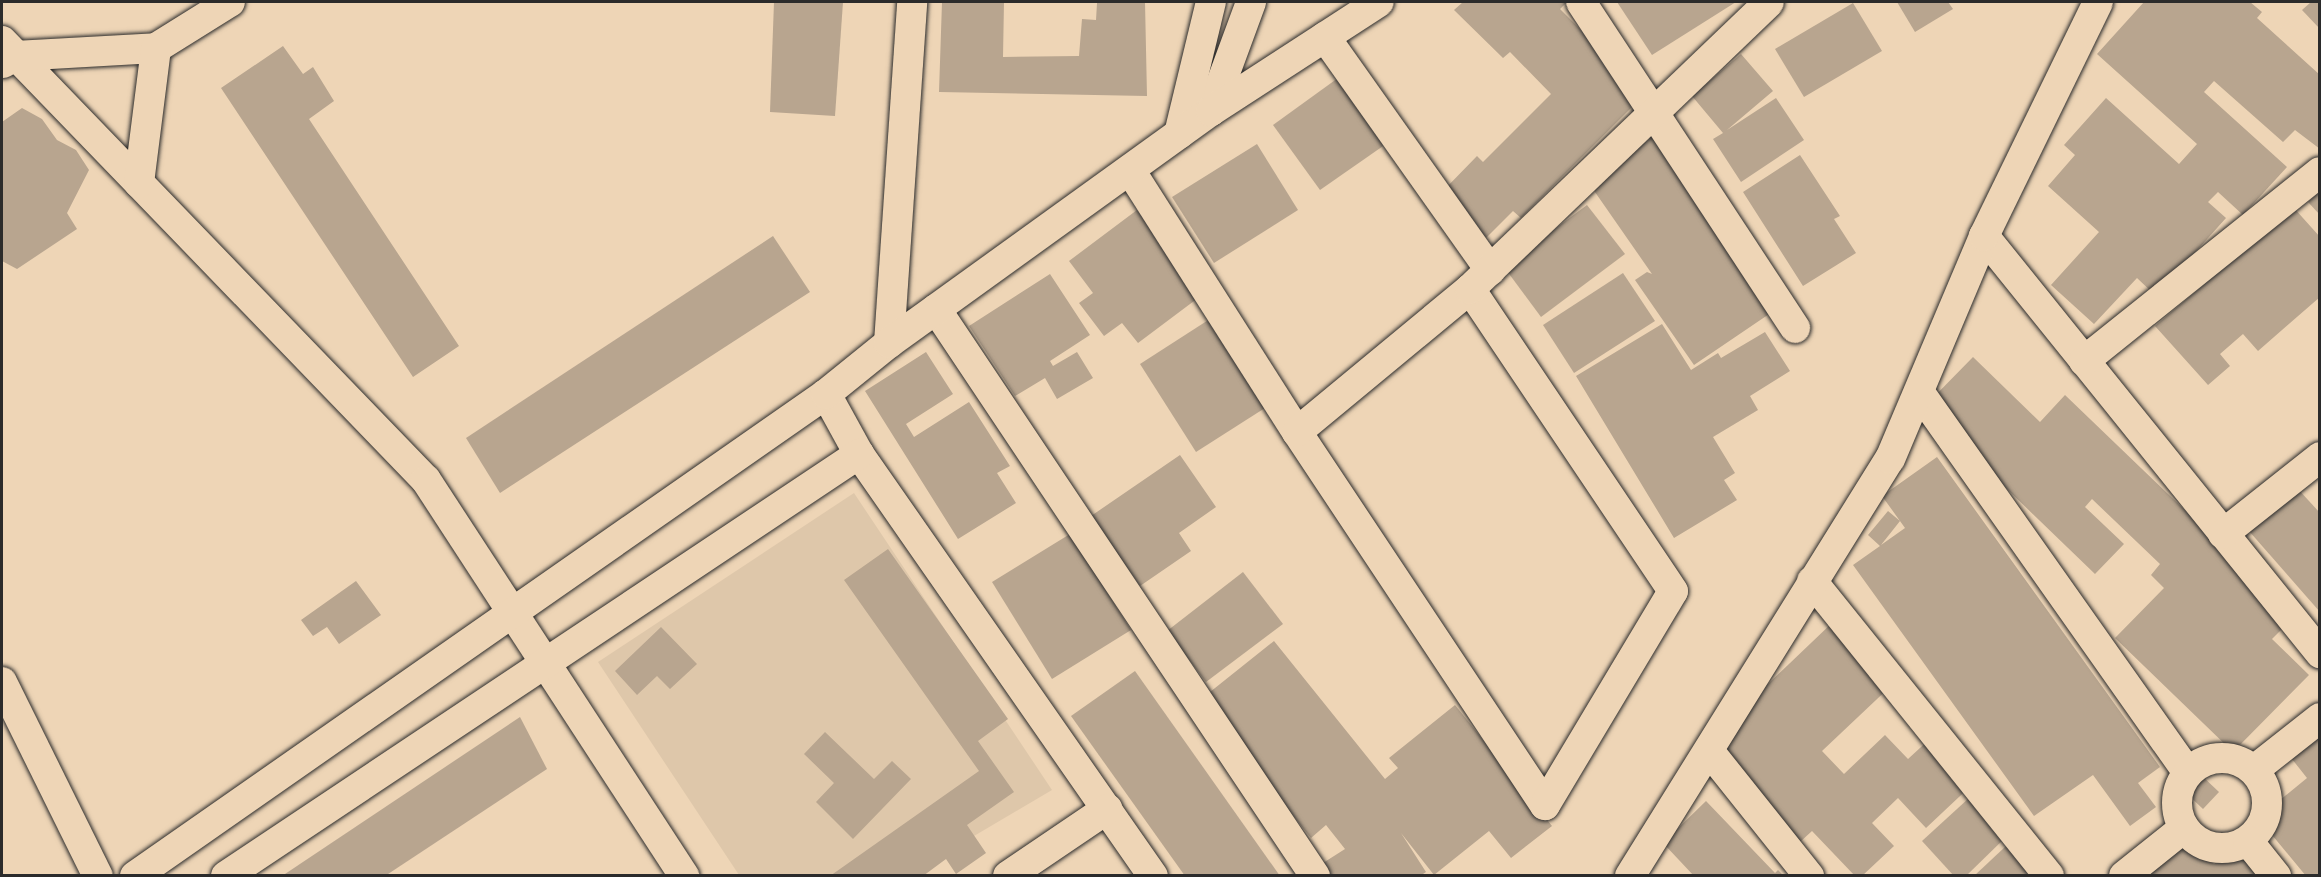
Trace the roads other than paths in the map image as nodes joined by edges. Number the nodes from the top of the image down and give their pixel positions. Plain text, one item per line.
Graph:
1 (230, 2) edge
2 (912, 2) edge
3 (1211, 2) edge
4 (1251, 2) edge
5 (1379, 2) edge
6 (1581, 2) edge
7 (1769, 2) edge
8 (2098, 2) edge
9 (1324, 37) junction
10 (156, 48) junction
11 (6, 54) edge
12 (1211, 111) junction
13 (1653, 111) junction
14 (1179, 134) junction
15 (1130, 170) junction
16 (2319, 172) edge
17 (139, 183) junction
18 (1984, 236) junction
19 (1480, 280) junction
20 (936, 309) junction
21 (1795, 328) dead end
22 (890, 343) junction
23 (2084, 361) junction
24 (1920, 393) junction
25 (826, 394) junction
26 (1297, 432) junction
27 (860, 454) junction
28 (2319, 457) edge
29 (2223, 534) junction
30 (1812, 582) junction
31 (510, 613) junction
32 (2319, 653) edge
33 (544, 664) junction
34 (2, 682) edge
35 (2319, 718) edge
36 (1710, 752) junction
37 (2254, 770) junction
38 (2188, 773) junction
39 (1107, 809) junction
40 (2184, 828) junction
41 (2248, 841) junction
42 (98, 876) edge
43 (135, 876) edge
44 (226, 876) edge
45 (684, 876) edge
46 (1008, 876) edge
47 (1153, 876) edge
48 (1314, 876) edge
49 (1630, 876) edge
50 (1809, 876) edge
51 (2049, 876) edge
52 (2124, 876) edge
53 (2276, 876) edge

1 - 10 street
2 - 22 street
3 - 14 street
4 - 12 street
5 - 9 street
6 - 13 street
7 - 13 street
8 - 18 street
9 - 12 street
9 - 19 street
10 - 11 street
10 - 17 street
11 - 17 street
12 - 14 street
13 - 19 street
13 - 21 street
14 - 15 street
15 - 20 street
15 - 26 street
16 - 23 street
17 - 31 street
18 - 23 street
18 - 24 street
19 - 26 street
19 - 26 street
20 - 22 street
20 - 48 street
22 - 25 street
23 - 29 street
24 - 30 street
24 - 38 street
25 - 27 street
25 - 31 street
27 - 33 street
27 - 39 street
28 - 29 street
29 - 32 street
30 - 36 street
30 - 51 street
31 - 33 street
31 - 43 street
33 - 44 street
33 - 45 street
34 - 42 street
35 - 37 street
36 - 49 street
36 - 50 street
37 - 38 street
37 - 41 street
38 - 40 street
39 - 46 street
39 - 47 street
40 - 41 street
40 - 52 street
41 - 53 street

